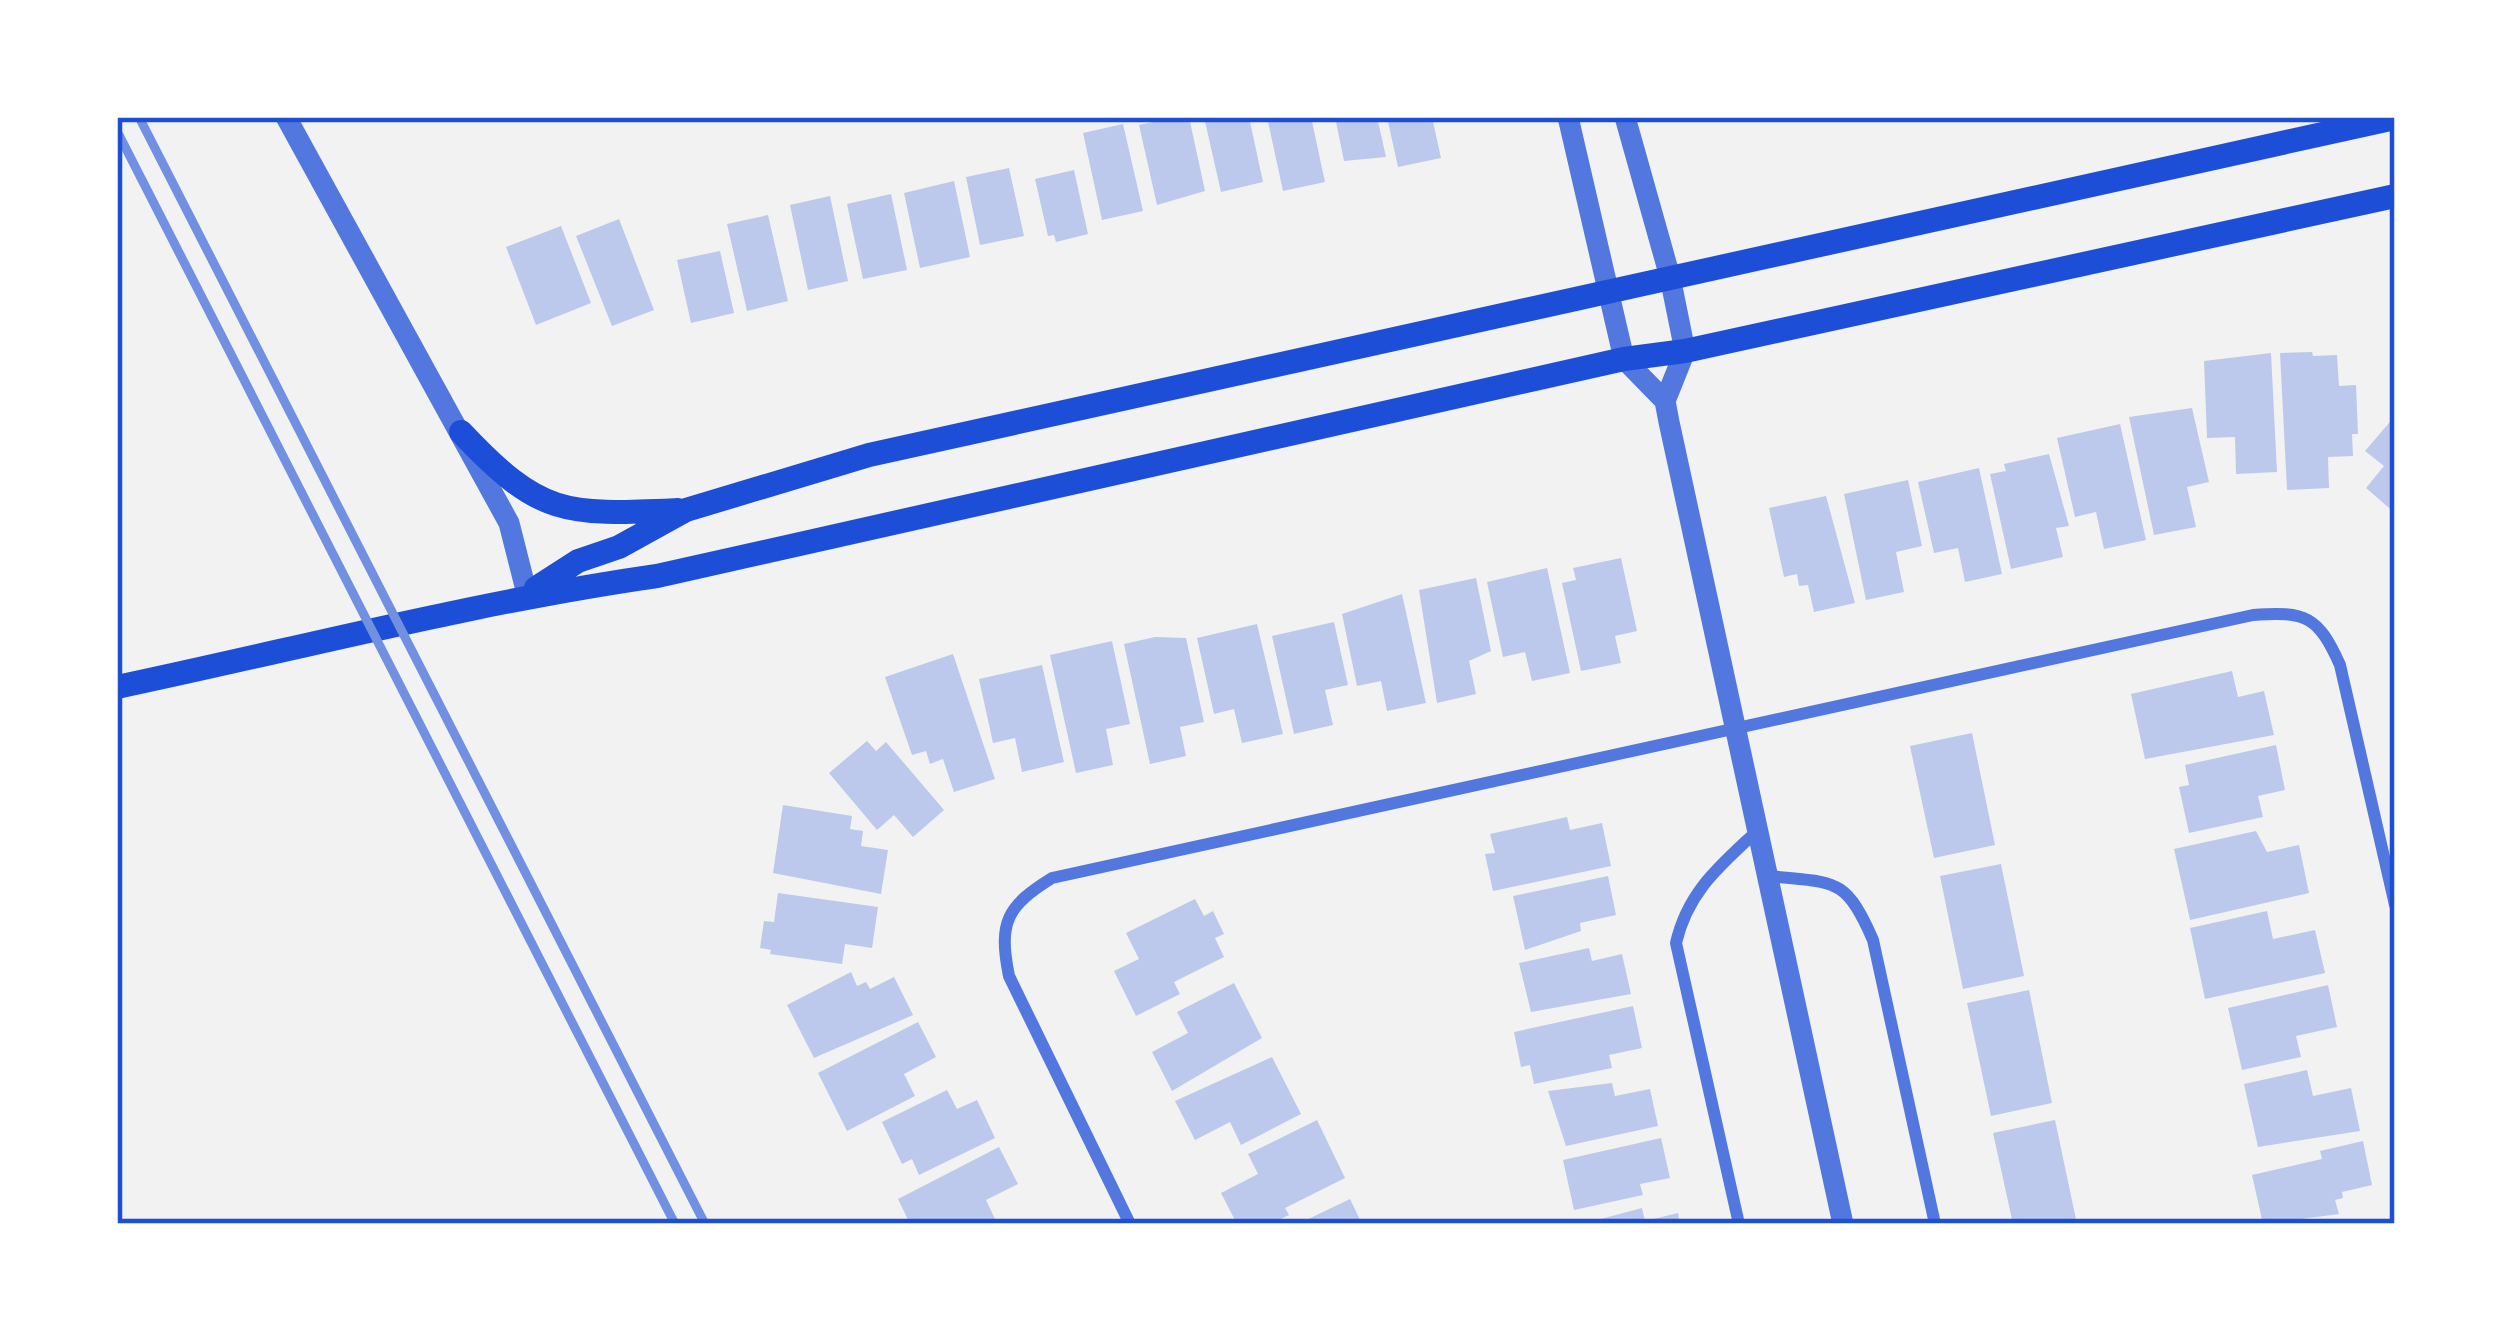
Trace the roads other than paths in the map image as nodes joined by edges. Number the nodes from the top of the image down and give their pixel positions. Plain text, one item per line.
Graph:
1 (286, 117) edge
2 (1568, 117) edge
3 (1624, 117) edge
4 (2395, 118) edge
5 (2395, 196) edge
6 (1670, 277) junction
7 (1608, 291) junction
8 (1684, 351) junction
9 (1624, 358) junction
10 (1665, 401) junction
11 (460, 432) junction
12 (686, 510) junction
13 (527, 593) junction
14 (117, 687) edge
15 (1735, 729) junction
16 (1758, 831) junction
17 (1769, 876) junction
18 (2395, 905) edge
19 (1130, 1224) edge
20 (1738, 1224) edge
21 (1843, 1224) edge
22 (1935, 1224) edge

1 - 11 street
2 - 7 street
3 - 6 street
4 - 6 main road
5 - 8 main road
6 - 7 main road
6 - 8 street
7 - 9 street
7 - 12 main road
8 - 9 main road
8 - 10 street
9 - 10 street
9 - 13 main road
10 - 15 street
11 - 12 main road
11 - 13 street
12 - 13 main road
13 - 14 main road
15 - 16 street
15 - 18 street
15 - 19 street
16 - 17 street
16 - 20 street
17 - 21 street
17 - 22 street

